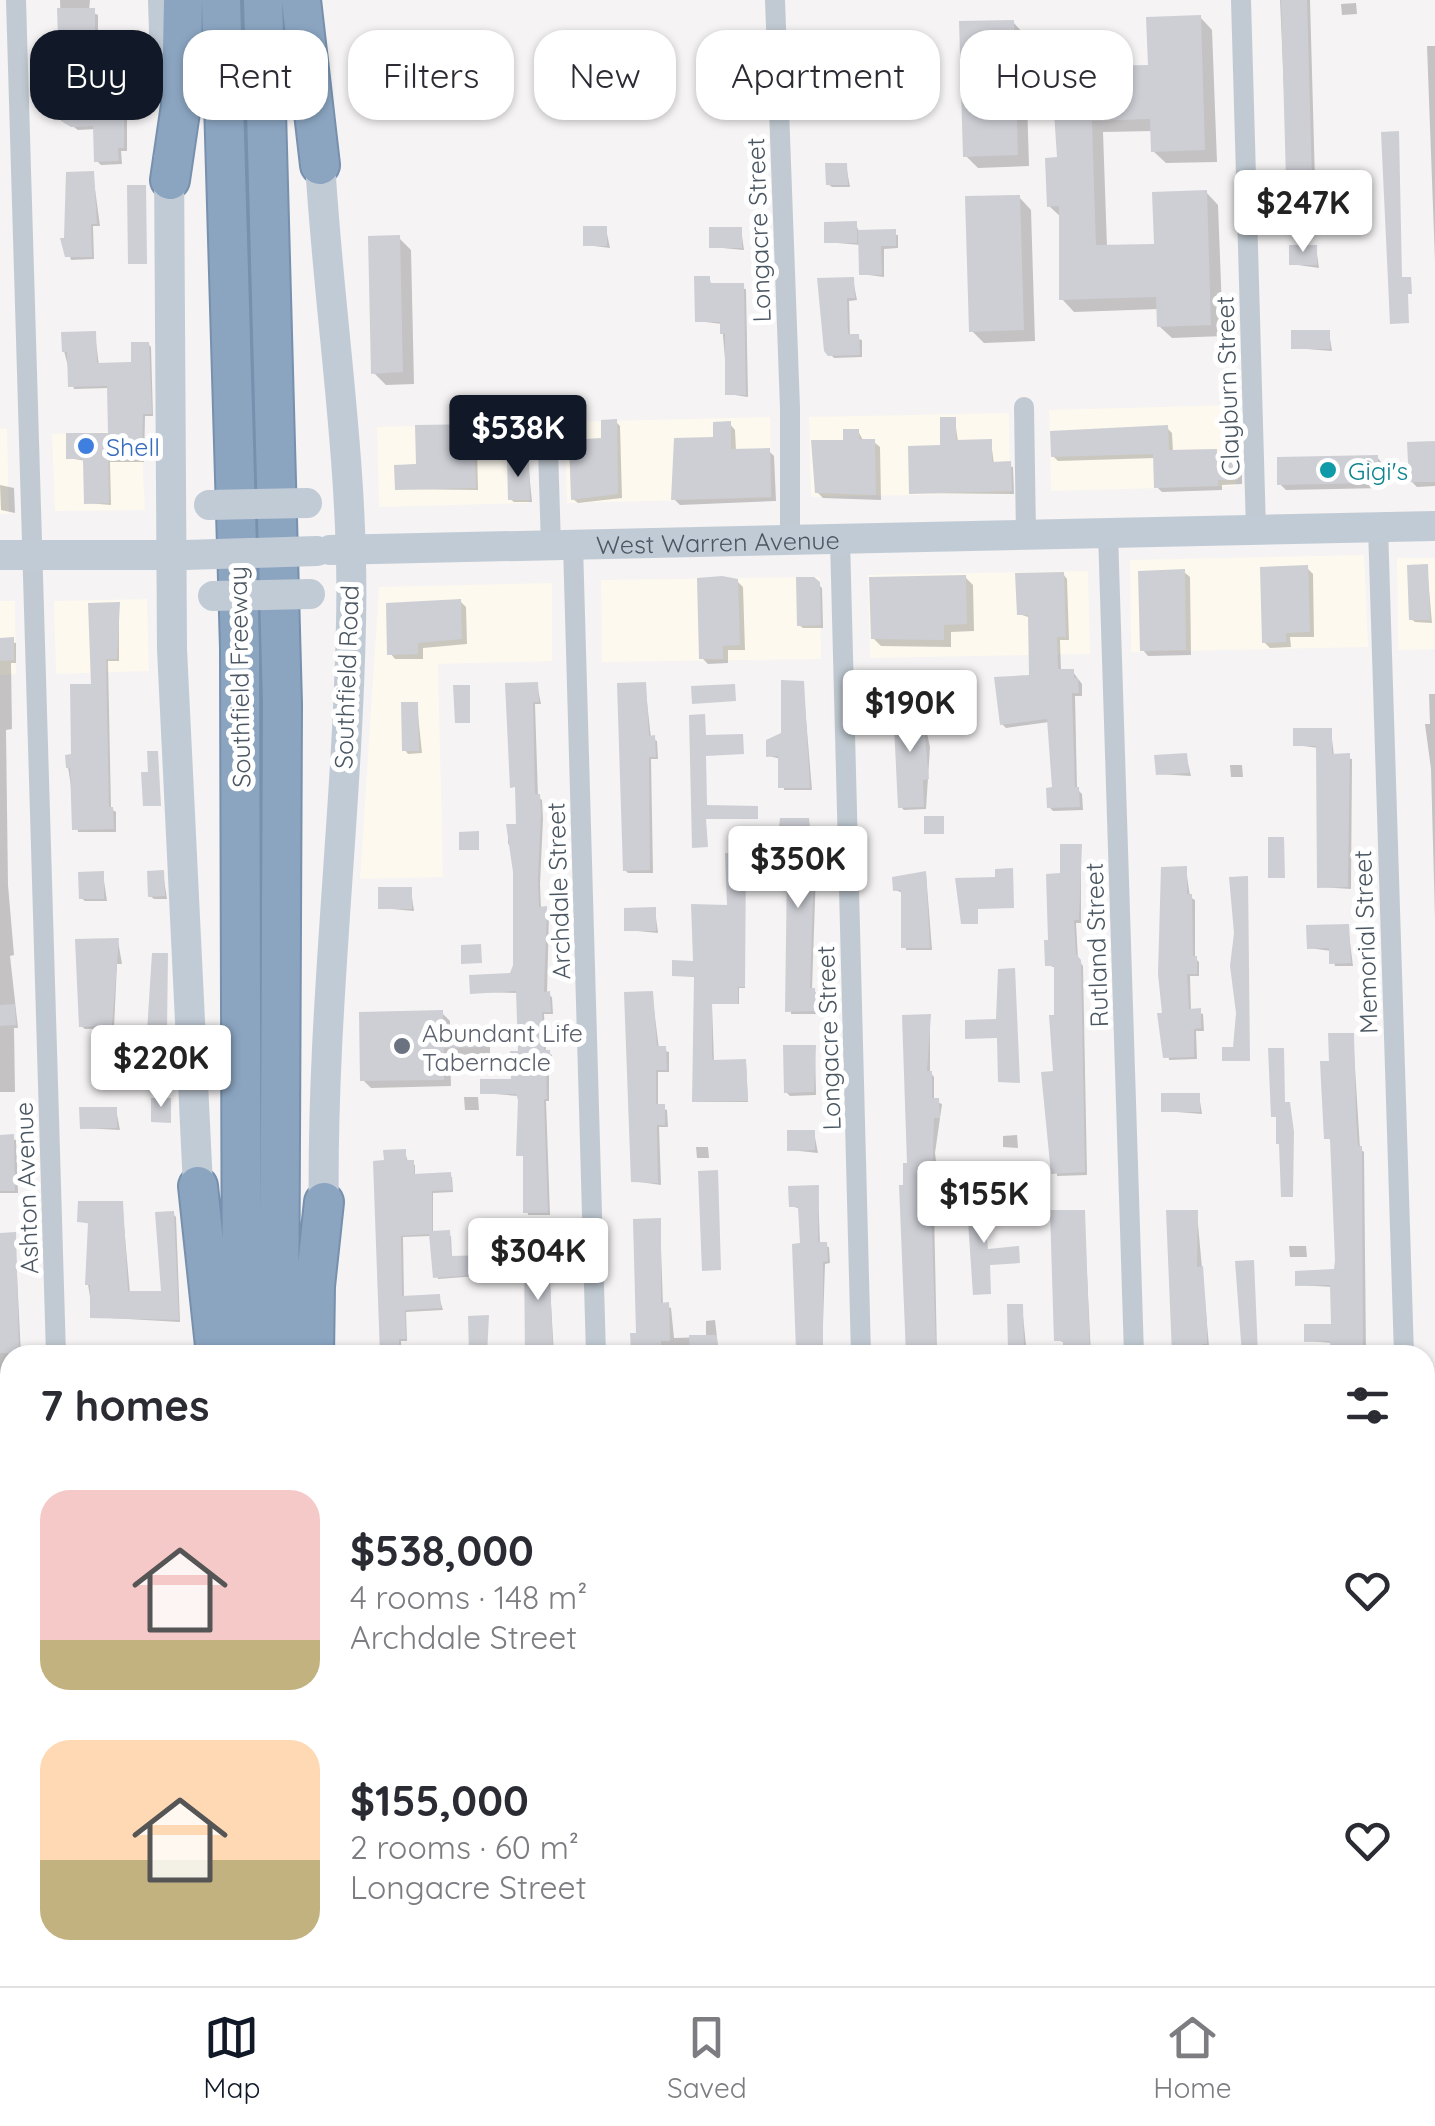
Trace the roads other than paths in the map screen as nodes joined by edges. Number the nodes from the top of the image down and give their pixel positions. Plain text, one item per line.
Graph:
1 (16, 0) edge
2 (163, 0) edge
3 (183, 0) edge
4 (221, 0) edge
5 (263, 0) edge
6 (301, 0) edge
7 (313, 0) edge
8 (775, 0) edge
9 (1241, 0) edge
10 (320, 165) junction
11 (170, 180) junction
12 (1024, 407) dead end
13 (547, 416) dead end
14 (172, 440) junction
15 (348, 470) junction
16 (1435, 526) edge
17 (1378, 527) junction
18 (1256, 530) junction
19 (1108, 533) junction
20 (1026, 534) junction
21 (840, 540) junction
22 (790, 541) junction
23 (562, 546) junction
24 (350, 550) junction
25 (0, 555) edge
26 (32, 555) junction
27 (178, 555) junction
28 (350, 640) junction
29 (172, 649) junction
30 (198, 1186) junction
31 (324, 1202) junction
32 (56, 1345) edge
33 (198, 1345) edge
34 (215, 1345) edge
35 (242, 1345) edge
36 (279, 1345) edge
37 (314, 1345) edge
38 (328, 1345) edge
39 (596, 1345) edge
40 (861, 1345) edge
41 (1134, 1345) edge
42 (1404, 1345) edge

1 - 26 street, Ashton Avenue
2 - 11 main road
3 - 11 highway
4 - 35 highway, Southfield Freeway
5 - 36 highway, Southfield Freeway
6 - 10 highway
7 - 10 main road, Southfield Road
8 - 22 street, Longacre Street
9 - 18 street, Clayburn Street
10 - 15 main road, Southfield Road
11 - 14 main road
12 - 20 street
13 - 23 street, Archdale Street
14 - 15 main road, bridge
14 - 27 main road
15 - 24 main road, Southfield Road
16 - 17 main road, West Warren Avenue
17 - 18 main road, West Warren Avenue
17 - 42 street, Memorial Street
18 - 19 main road, West Warren Avenue
19 - 20 main road, West Warren Avenue
19 - 41 street, Rutland Street
20 - 21 main road, West Warren Avenue
21 - 22 main road, West Warren Avenue
21 - 40 street, Longacre Street
22 - 23 main road, West Warren Avenue
23 - 24 main road, West Warren Avenue
23 - 39 street, Archdale Street
24 - 27 main road, West Warren Avenue, bridge
24 - 28 main road, Southfield Road
25 - 26 main road, West Warren Avenue
26 - 27 main road, West Warren Avenue
26 - 32 street, Ashton Avenue
27 - 29 main road
28 - 29 main road, bridge
28 - 31 main road, Southfield Road
29 - 30 main road
30 - 33 main road
30 - 34 highway
31 - 37 highway
31 - 38 main road, Southfield Road

